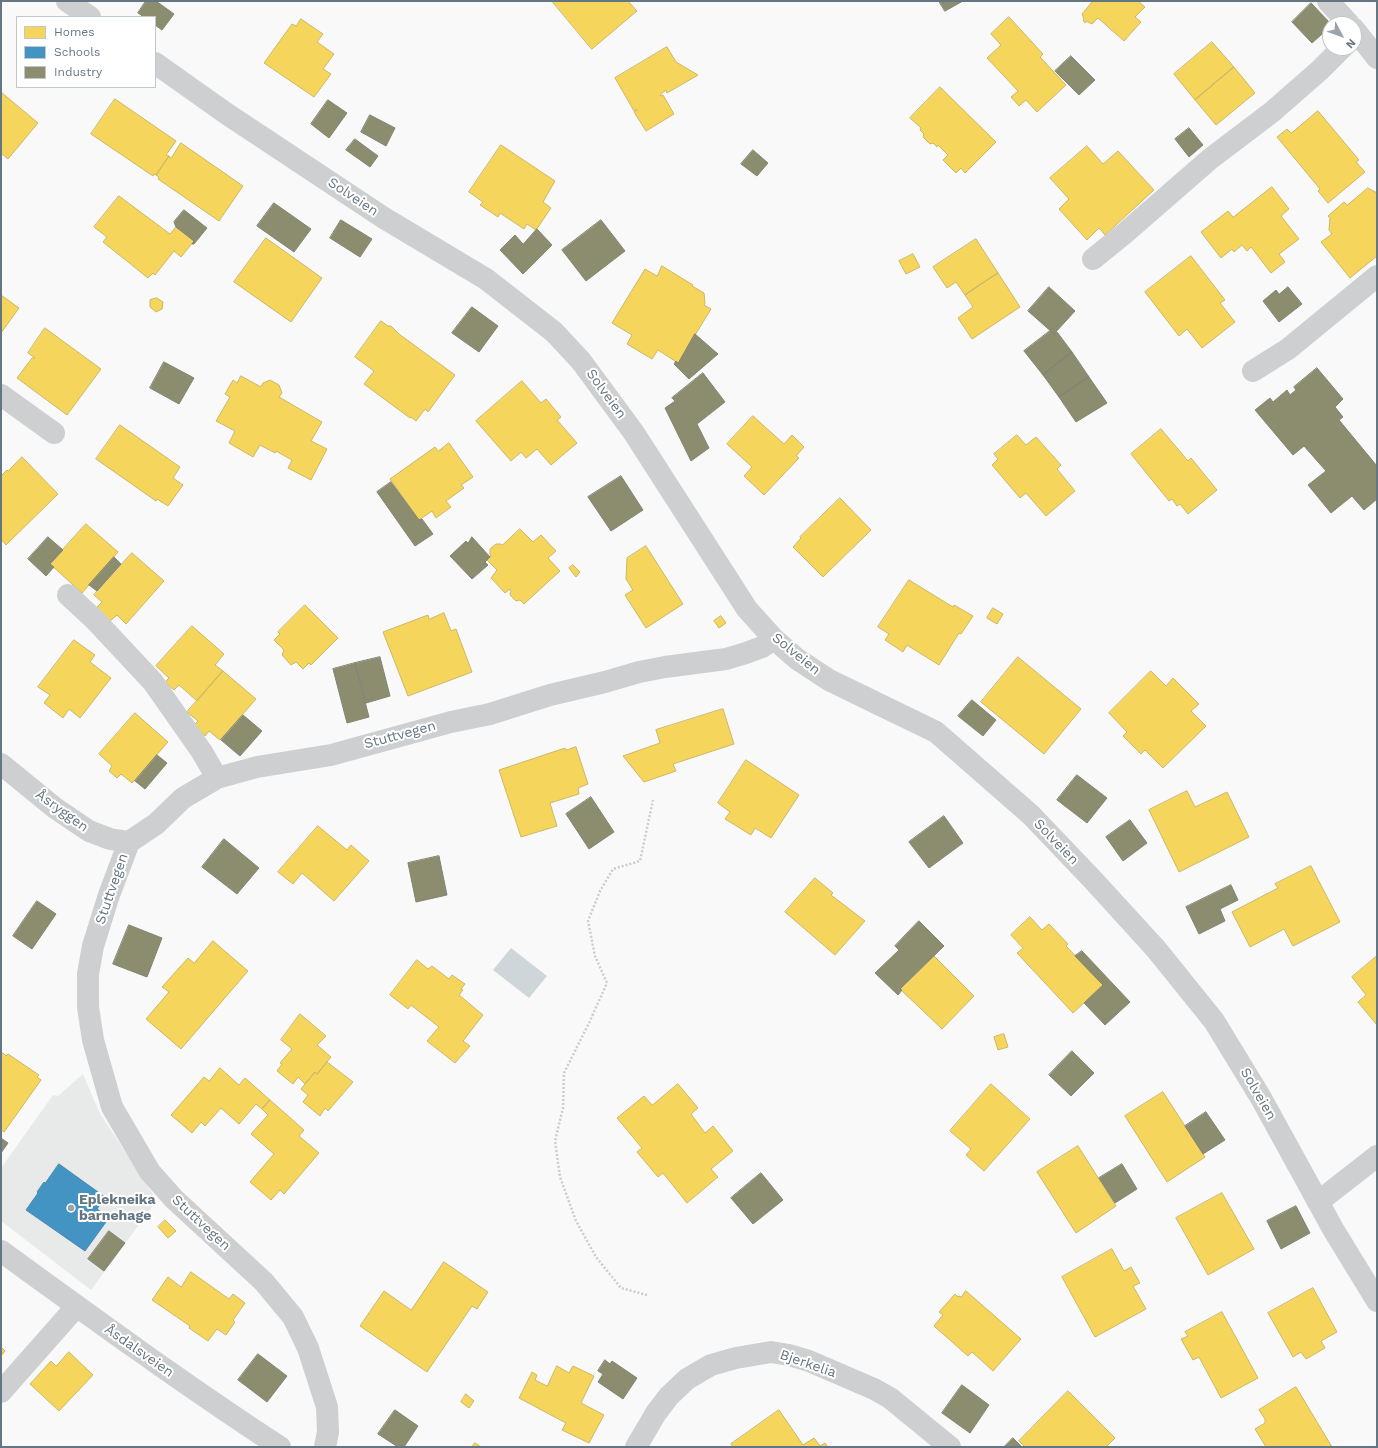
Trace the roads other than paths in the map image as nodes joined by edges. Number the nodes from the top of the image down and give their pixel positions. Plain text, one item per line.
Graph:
1 (67, 1) edge
2 (1328, 1) edge
3 (89, 16) edge
4 (1339, 16) edge
5 (1362, 44) edge
6 (1333, 56) edge
7 (1377, 58) edge
8 (156, 64) edge
9 (1093, 259) dead end
10 (1377, 276) edge
11 (1254, 371) dead end
12 (1, 395) edge
13 (54, 433) dead end
14 (68, 595) dead end
15 (774, 639) junction
16 (1, 764) edge
17 (217, 778) junction
18 (129, 842) junction
19 (1377, 1156) edge
20 (1318, 1202) junction
21 (1, 1252) edge
22 (1377, 1301) edge
23 (76, 1307) junction
24 (1, 1392) edge
25 (280, 1447) edge
26 (325, 1447) edge
27 (636, 1447) edge
28 (950, 1447) edge

1 - 3 street
2 - 4 street
5 - 7 street
6 - 9 street
8 - 15 street, Solveien
10 - 11 street
12 - 13 street
14 - 17 street
15 - 17 street, Stuttvegen
15 - 20 street, Solveien
16 - 18 street, Åsryggen
17 - 18 street, Stuttvegen
18 - 26 street, Stuttvegen
19 - 20 street
20 - 22 street, Solveien
21 - 23 street, Åsdalsveien
23 - 24 street
23 - 25 street, Åsdalsveien
27 - 28 street, Bjerkelia

